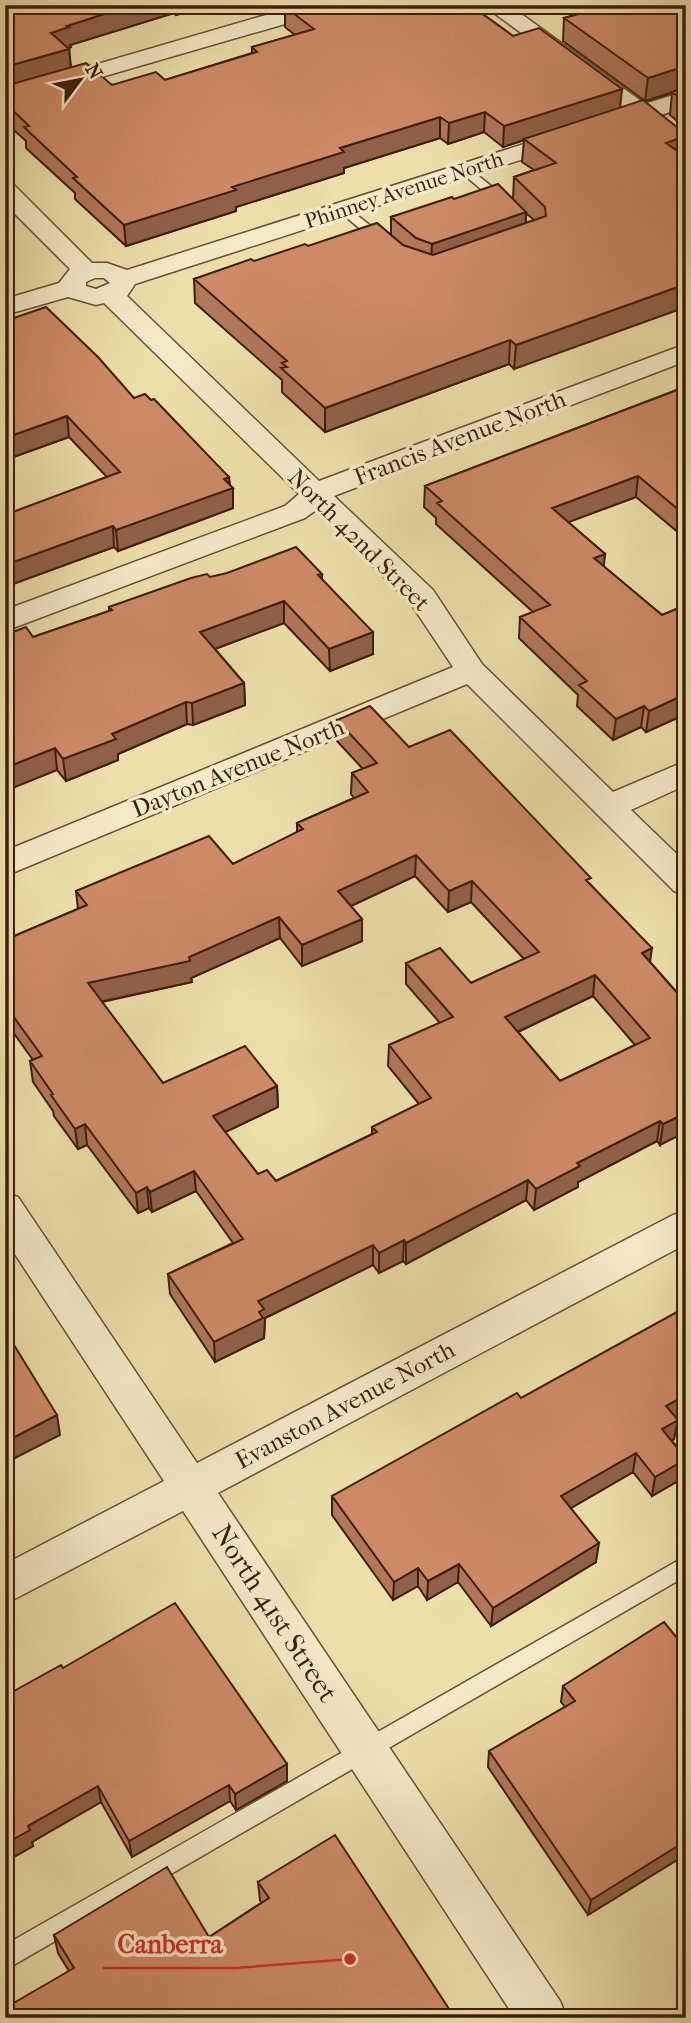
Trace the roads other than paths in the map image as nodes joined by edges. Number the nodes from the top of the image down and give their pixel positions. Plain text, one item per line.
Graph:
1 (325, 5) edge
2 (494, 5) edge
3 (5, 98) edge
4 (686, 99) edge
5 (645, 112) junction
6 (618, 121) edge
7 (593, 129) edge
8 (668, 130) edge
9 (466, 170) junction
10 (5, 190) edge
11 (344, 209) junction
12 (520, 218) edge
13 (391, 248) edge
14 (80, 279) junction
15 (117, 287) junction
16 (5, 307) edge
17 (686, 352) edge
18 (315, 493) junction
19 (5, 621) edge
20 (471, 671) junction
21 (686, 772) edge
22 (608, 807) junction
23 (5, 864) edge
24 (686, 883) edge
25 (5, 1208) edge
26 (686, 1226) edge
27 (192, 1486) junction
28 (686, 1566) edge
29 (5, 1586) edge
30 (364, 1750) junction
31 (5, 1958) edge
32 (544, 2018) edge

1 - 3 street
2 - 5 street
4 - 5 street
5 - 6 street
5 - 8 street
7 - 9 street, Phinney Avenue North
9 - 11 street, Phinney Avenue North
9 - 12 lane
10 - 14 street
11 - 13 lane
11 - 15 street, Phinney Avenue North
14 - 15 street
14 - 16 street
15 - 18 street, North 42nd Street
17 - 18 street, Francis Avenue North
18 - 19 street, Francis Avenue North
18 - 20 street, North 42nd Street
20 - 22 street, North 42nd Street
20 - 23 street, Dayton Avenue North
21 - 22 street
22 - 24 street, North 42nd Street
25 - 27 street, North 41st Street
26 - 27 street, Evanston Avenue North
27 - 29 street, Evanston Avenue North
27 - 30 street, North 41st Street
28 - 30 lane
30 - 31 lane
30 - 32 street, North 41st Street

